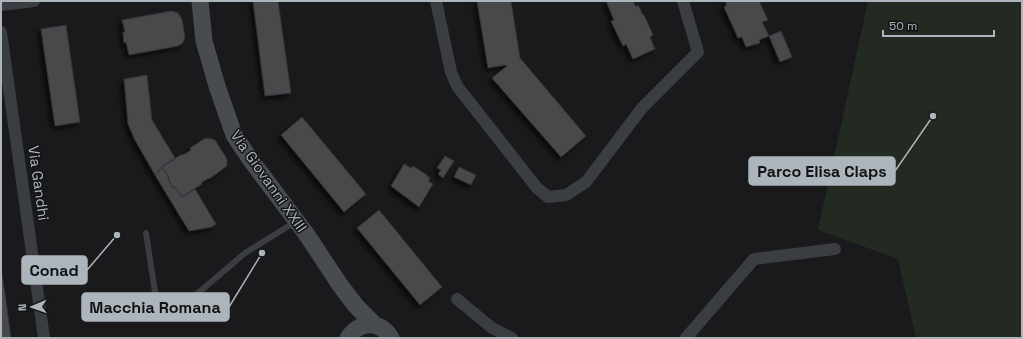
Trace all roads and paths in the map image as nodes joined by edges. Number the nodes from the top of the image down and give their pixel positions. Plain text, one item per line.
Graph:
1 (34, 1) edge
2 (200, 1) edge
3 (436, 1) edge
4 (683, 1) edge
5 (1, 5) edge
6 (1, 32) edge
7 (297, 221) junction
8 (146, 233) dead end
9 (835, 249) dead end
10 (340, 285) junction
11 (457, 299) dead end
12 (376, 326) junction
13 (349, 336) edge
14 (44, 338) edge
15 (391, 338) edge
16 (512, 338) edge
17 (686, 338) edge

1 - 5 street
2 - 7 main road, Via Giovanni XXIII
3 - 4 street
6 - 14 street, Via Gandhi
7 - 8 lane
7 - 10 main road, Via Giovanni XXIII
9 - 17 street
10 - 12 main road, Via Giovanni XXIII
10 - 13 main road, Via Giovanni XXIII
11 - 16 street
12 - 13 main road
12 - 15 main road, Via Giovanni XXIII

